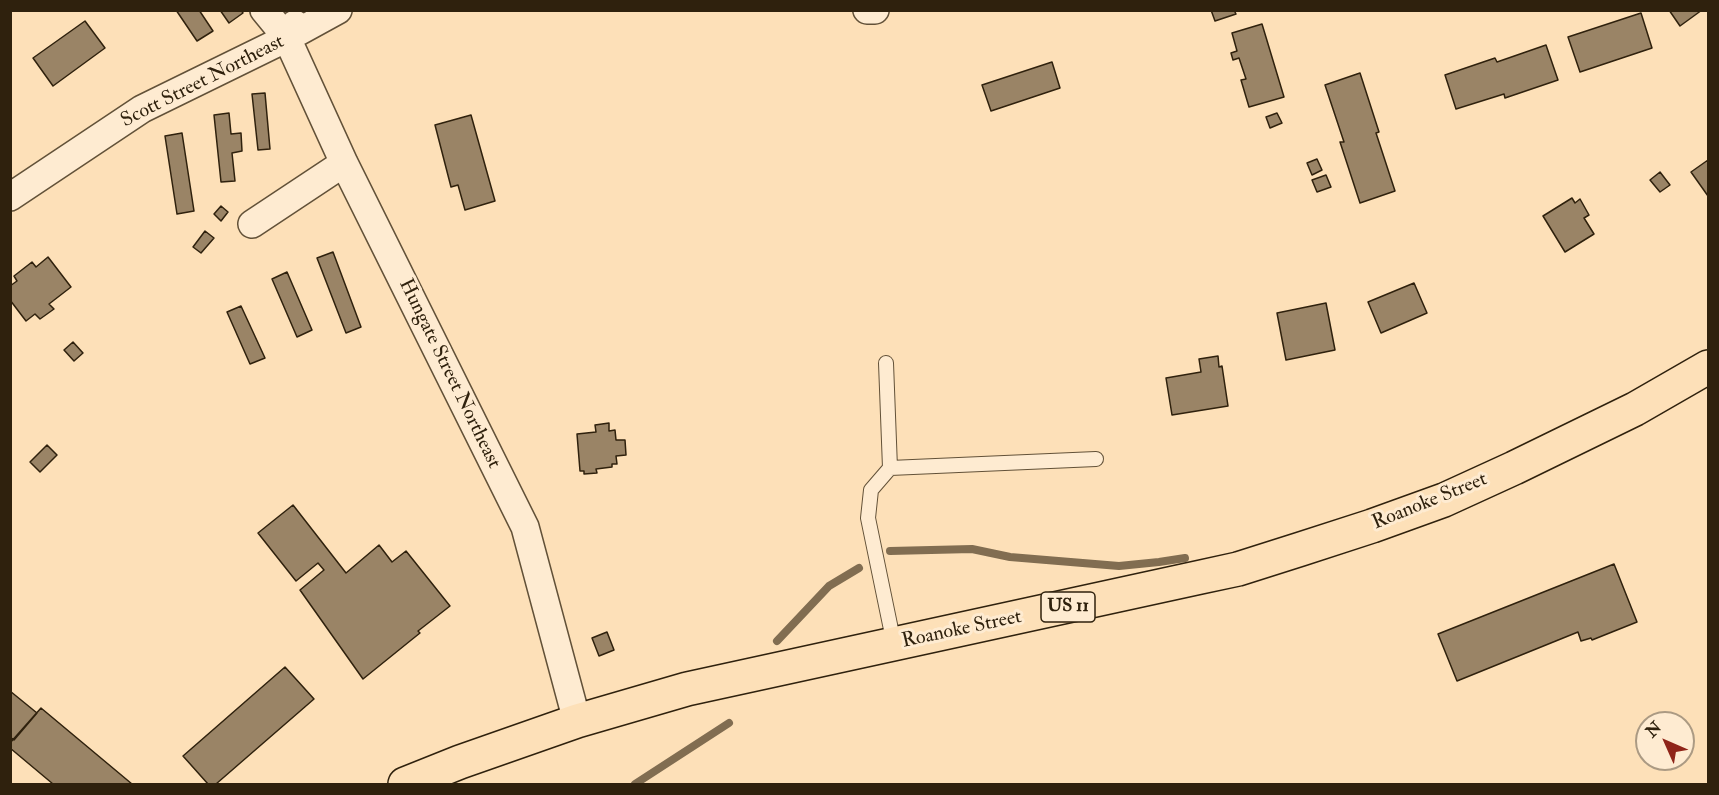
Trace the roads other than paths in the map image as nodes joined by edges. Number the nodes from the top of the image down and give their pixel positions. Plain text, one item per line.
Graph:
1 (264, 10) edge
2 (302, 10) edge
3 (338, 10) edge
4 (867, 10) edge
5 (875, 10) edge
6 (287, 38) junction
7 (344, 164) junction
8 (10, 197) edge
9 (252, 224) dead end
10 (886, 363) dead end
11 (1708, 367) edge
12 (1096, 459) dead end
13 (890, 468) junction
14 (894, 644) junction
15 (577, 721) junction
16 (405, 784) edge

1 - 6 street, Hungate Street Northeast
2 - 6 street
3 - 6 street, Scott Street Northeast
4 - 5 street
6 - 7 street, Hungate Street Northeast
6 - 8 street, Scott Street Northeast
7 - 9 street
7 - 15 street, Hungate Street Northeast
10 - 13 lane
11 - 14 main road, Roanoke Street / US 11
12 - 13 lane
13 - 14 lane
14 - 15 main road, Roanoke Street / US 11
15 - 16 main road, Roanoke Street / US 11

